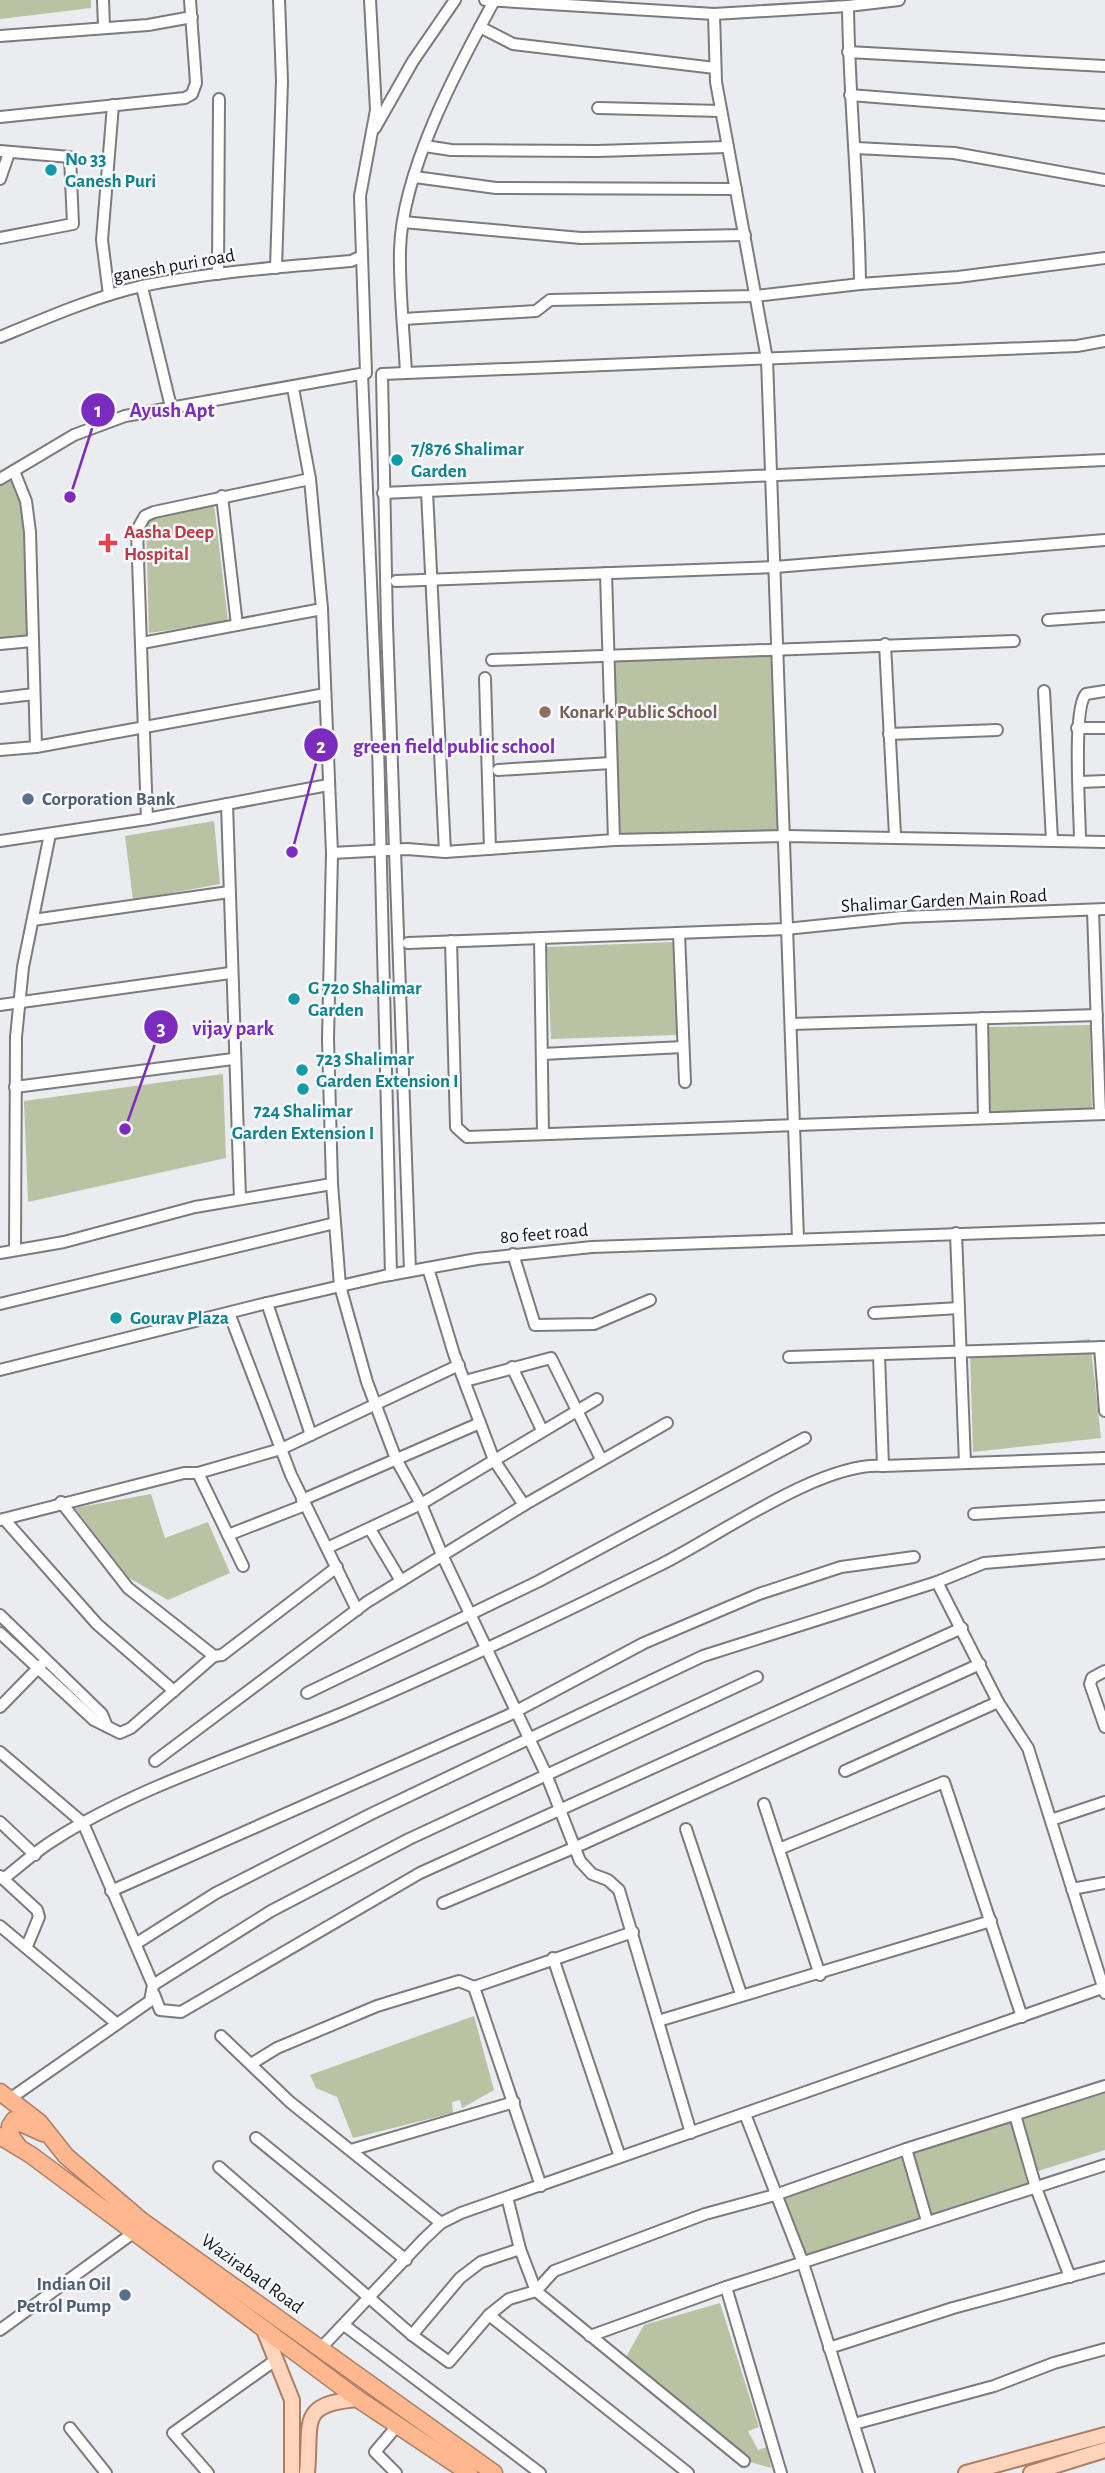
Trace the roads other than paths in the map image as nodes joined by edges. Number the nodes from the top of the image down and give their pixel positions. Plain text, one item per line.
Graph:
1 (103, 0) edge
2 (190, 0) edge
3 (279, 0) edge
4 (370, 0) edge
5 (455, 0) edge
6 (485, 0) edge
7 (899, 0) edge
8 (494, 1) edge
9 (791, 5) edge
10 (644, 6) edge
11 (848, 6) junction
12 (714, 14) junction
13 (191, 17) junction
14 (104, 27) junction
15 (480, 27) junction
16 (0, 36) edge
17 (848, 52) junction
18 (1105, 66) edge
19 (715, 68) junction
20 (850, 95) junction
21 (219, 99) dead end
22 (113, 105) junction
23 (598, 107) dead end
24 (721, 110) junction
25 (1105, 115) edge
26 (0, 117) edge
27 (368, 140) junction
28 (425, 146) junction
29 (728, 147) junction
30 (856, 148) junction
31 (5, 152) edge
32 (415, 177) junction
33 (0, 178) edge
34 (1105, 180) edge
35 (736, 189) junction
36 (403, 222) junction
37 (745, 235) junction
38 (0, 238) edge
39 (360, 257) junction
40 (1105, 258) edge
41 (276, 268) junction
42 (218, 274) junction
43 (860, 284) junction
44 (142, 286) junction
45 (109, 295) junction
46 (754, 296) junction
47 (403, 319) junction
48 (0, 337) edge
49 (1105, 341) edge
50 (767, 359) junction
51 (406, 373) junction
52 (362, 374) junction
53 (293, 388) junction
54 (171, 407) junction
55 (1105, 460) edge
56 (15, 471) junction
57 (772, 478) junction
58 (0, 479) edge
59 (310, 480) junction
60 (428, 492) junction
61 (383, 494) junction
62 (222, 496) junction
63 (1105, 540) edge
64 (775, 567) junction
65 (606, 573) junction
66 (432, 580) junction
67 (396, 581) dead end
68 (322, 609) junction
69 (1105, 616) edge
70 (1048, 620) dead end
71 (237, 625) junction
72 (32, 641) junction
73 (1014, 641) dead end
74 (142, 643) junction
75 (0, 644) edge
76 (885, 644) junction
77 (779, 649) junction
78 (608, 655) junction
79 (492, 660) dead end
80 (485, 678) dead end
81 (1044, 691) dead end
82 (1105, 691) edge
83 (34, 694) junction
84 (325, 694) junction
85 (0, 698) edge
86 (145, 727) junction
87 (1077, 728) junction
88 (1105, 728) edge
89 (997, 730) dead end
90 (889, 734) junction
91 (36, 747) junction
92 (0, 750) edge
93 (611, 763) junction
94 (498, 770) dead end
95 (1105, 781) edge
96 (1080, 782) junction
97 (328, 785) junction
98 (227, 804) junction
99 (146, 819) junction
100 (50, 834) junction
101 (895, 835) junction
102 (786, 836) junction
103 (1052, 839) junction
104 (614, 840) junction
105 (1080, 840) junction
106 (0, 841) edge
107 (1105, 842) edge
108 (490, 849) junction
109 (380, 850) junction
110 (396, 850) junction
111 (445, 852) junction
112 (332, 853) junction
113 (229, 892) junction
114 (1099, 910) edge
115 (33, 920) junction
116 (786, 929) junction
117 (679, 933) junction
118 (540, 938) junction
119 (451, 941) junction
120 (408, 943) dead end
121 (230, 973) junction
122 (20, 1003) junction
123 (0, 1005) edge
124 (1097, 1015) junction
125 (982, 1018) junction
126 (791, 1024) junction
127 (683, 1047) junction
128 (542, 1054) junction
129 (233, 1059) junction
130 (685, 1082) dead end
131 (15, 1087) junction
132 (1103, 1114) edge
133 (984, 1118) junction
134 (794, 1125) junction
135 (543, 1135) junction
136 (332, 1184) junction
137 (240, 1199) junction
138 (335, 1223) junction
139 (1105, 1229) edge
140 (956, 1233) junction
141 (798, 1239) junction
142 (15, 1250) junction
143 (0, 1253) edge
144 (513, 1254) junction
145 (428, 1268) junction
146 (410, 1271) junction
147 (391, 1275) junction
148 (340, 1286) junction
149 (650, 1300) dead end
150 (267, 1303) junction
151 (0, 1304) edge
152 (959, 1308) junction
153 (874, 1312) dead end
154 (229, 1313) junction
155 (1102, 1347) edge
156 (961, 1352) junction
157 (879, 1355) junction
158 (789, 1357) dead end
159 (459, 1366) junction
160 (512, 1367) junction
161 (0, 1370) edge
162 (465, 1381) junction
163 (597, 1399) dead end
164 (374, 1402) junction
165 (577, 1411) junction
166 (1105, 1411) edge
167 (480, 1423) junction
168 (667, 1423) dead end
169 (542, 1430) junction
170 (311, 1435) junction
171 (805, 1438) dead end
172 (281, 1449) junction
173 (1105, 1458) edge
174 (396, 1459) junction
175 (601, 1459) junction
176 (494, 1460) junction
177 (965, 1463) junction
178 (883, 1466) junction
179 (198, 1473) junction
180 (61, 1502) junction
181 (304, 1502) junction
182 (421, 1504) junction
183 (524, 1505) junction
184 (1105, 1506) edge
185 (974, 1514) dead end
186 (2, 1520) edge
187 (370, 1529) junction
188 (228, 1535) junction
189 (327, 1548) junction
190 (1105, 1553) edge
191 (443, 1557) junction
192 (914, 1557) dead end
193 (243, 1566) dead end
194 (337, 1567) junction
195 (401, 1581) junction
196 (937, 1582) junction
197 (357, 1610) junction
198 (0, 1615) edge
199 (471, 1615) junction
200 (962, 1628) junction
201 (0, 1633) edge
202 (487, 1650) junction
203 (214, 1656) junction
204 (980, 1664) junction
205 (41, 1665) junction
206 (1105, 1671) edge
207 (757, 1677) dead end
208 (174, 1691) junction
209 (307, 1693) dead end
210 (998, 1702) junction
211 (0, 1707) edge
212 (516, 1712) junction
213 (1105, 1727) edge
214 (529, 1739) junction
215 (0, 1752) edge
216 (155, 1761) dead end
217 (845, 1771) dead end
218 (546, 1774) junction
219 (1105, 1802) edge
220 (764, 1804) dead end
221 (560, 1809) junction
222 (1051, 1819) junction
223 (0, 1822) edge
224 (83, 1823) junction
225 (685, 1829) dead end
226 (576, 1847) junction
227 (779, 1849) junction
228 (34, 1855) junction
229 (2, 1878) edge
230 (1105, 1882) edge
231 (1072, 1889) junction
232 (111, 1891) junction
233 (443, 1903) dead end
234 (991, 1921) junction
235 (0, 1926) edge
236 (632, 1932) junction
237 (137, 1943) junction
238 (27, 1947) junction
239 (553, 1958) junction
240 (820, 1975) junction
241 (474, 1987) junction
242 (153, 1989) junction
243 (1104, 1989) edge
244 (741, 1994) junction
245 (1023, 2017) junction
246 (658, 2021) junction
247 (116, 2023) junction
248 (221, 2036) dead end
249 (251, 2064) junction
250 (1105, 2086) edge
251 (6, 2095) edge
252 (514, 2102) junction
253 (746, 2114) junction
254 (1015, 2115) junction
255 (691, 2133) junction
256 (0, 2136) edge
257 (50, 2137) junction
258 (256, 2138) dead end
259 (20, 2148) junction
260 (906, 2149) junction
261 (351, 2150) junction
262 (620, 2157) junction
263 (1105, 2165) edge
264 (219, 2167) dead end
265 (541, 2186) junction
266 (1036, 2188) junction
267 (775, 2195) junction
268 (506, 2197) junction
269 (927, 2221) junction
270 (441, 2223) junction
271 (132, 2233) junction
272 (520, 2249) junction
273 (406, 2260) junction
274 (803, 2263) junction
275 (1105, 2267) edge
276 (1070, 2277) junction
277 (726, 2287) junction
278 (536, 2291) junction
279 (369, 2298) junction
280 (489, 2315) junction
281 (2, 2324) edge
282 (344, 2325) junction
283 (264, 2330) junction
284 (412, 2335) junction
285 (590, 2336) junction
286 (321, 2348) junction
287 (829, 2348) junction
288 (1105, 2349) edge
289 (277, 2358) junction
290 (358, 2399) junction
291 (853, 2424) junction
292 (397, 2426) junction
293 (70, 2428) dead end
294 (1105, 2435) edge
295 (1104, 2453) edge
296 (744, 2461) dead end
297 (1058, 2469) edge
298 (106, 2473) edge
299 (208, 2473) edge
300 (292, 2473) edge
301 (307, 2473) edge
302 (396, 2473) edge
303 (469, 2473) edge
304 (494, 2473) edge
305 (540, 2473) edge
306 (688, 2473) edge
307 (781, 2473) edge
308 (869, 2473) edge
309 (966, 2473) edge
310 (1031, 2473) edge

1 - 14 street
2 - 13 street
3 - 41 street
4 - 27 street
5 - 27 street
6 - 8 street
7 - 11 street
8 - 10 street
8 - 15 street
9 - 11 street
9 - 12 street
10 - 12 street
11 - 17 street
12 - 19 street
13 - 14 street
13 - 22 street
14 - 16 street
15 - 19 street
15 - 28 street
17 - 18 street
17 - 20 street
19 - 24 street
20 - 25 street
20 - 30 street
21 - 42 street
22 - 26 street
22 - 45 street
23 - 24 street
24 - 29 street
27 - 39 street
28 - 29 street
28 - 32 street
29 - 35 street
30 - 34 street
30 - 43 street
31 - 33 street
31 - 38 street
32 - 35 street
32 - 36 street
35 - 37 street
36 - 37 street
36 - 47 street
37 - 46 street
39 - 41 street, ganesh puri road
39 - 52 street
40 - 43 street
41 - 42 street, ganesh puri road
42 - 44 street, ganesh puri road
43 - 46 street
44 - 45 street, ganesh puri road
44 - 54 street
45 - 48 street, ganesh puri road
46 - 47 street
46 - 50 street
47 - 51 street
49 - 50 street
50 - 51 street
50 - 57 street
51 - 61 street
52 - 53 street
52 - 109 street
53 - 54 street
53 - 59 street
54 - 56 street
55 - 57 street
56 - 58 street
56 - 72 street
57 - 60 street
57 - 64 street
59 - 62 street
59 - 68 street
60 - 61 street
60 - 66 street
61 - 110 street
62 - 71 street
62 - 74 street
63 - 64 street
64 - 65 street
64 - 77 street
65 - 66 street
65 - 78 street
66 - 67 street
66 - 111 street
68 - 71 street
68 - 84 street
69 - 70 street
71 - 74 street
72 - 75 street
72 - 83 street
73 - 76 street
74 - 86 street
76 - 77 street
76 - 90 street
77 - 78 street
77 - 102 street
78 - 79 street
78 - 93 street
80 - 108 street
81 - 103 street
82 - 87 street
83 - 85 street
83 - 91 street
84 - 86 street
84 - 97 street
86 - 91 street
86 - 99 street
87 - 88 street
87 - 96 street
89 - 90 street
90 - 101 street
91 - 92 street
93 - 94 street
93 - 104 street
95 - 96 street
96 - 105 street
97 - 98 street
97 - 112 street
98 - 99 street
98 - 113 street
99 - 100 street
100 - 106 street
100 - 115 street
101 - 102 street
101 - 103 street
102 - 104 street
102 - 116 street
103 - 105 street
104 - 108 street
105 - 107 street
108 - 111 street
109 - 110 street
109 - 112 street
109 - 147 street
110 - 111 street
110 - 146 street
112 - 136 street
113 - 115 street
113 - 121 street
114 - 116 street, Shalimar Garden Main Road
114 - 124 street
115 - 122 street
116 - 117 street, Shalimar Garden Main Road
116 - 126 street
117 - 118 street, Shalimar Garden Main Road
117 - 127 street
118 - 119 street, Shalimar Garden Main Road
118 - 128 street
119 - 120 street, Shalimar Garden Main Road
119 - 135 street
121 - 122 street
121 - 129 street
122 - 123 street
122 - 131 street
124 - 125 street
124 - 132 street
125 - 126 street
125 - 133 street
126 - 134 street
127 - 128 street
127 - 130 street
128 - 135 street
129 - 131 street
129 - 137 street
131 - 142 street
132 - 133 street
133 - 134 street
134 - 135 street
134 - 141 street
136 - 137 street
136 - 138 street
137 - 142 street
138 - 148 street
138 - 151 street
139 - 140 street, 80 feet road
140 - 141 street, 80 feet road
140 - 152 street
141 - 144 street, 80 feet road
142 - 143 street
144 - 145 street, 80 feet road
144 - 149 street
145 - 146 street, 80 feet road
145 - 159 street
146 - 147 street, 80 feet road
147 - 148 street, 80 feet road
148 - 150 street, 80 feet road
148 - 164 street
150 - 154 street, 80 feet road
150 - 170 street
152 - 153 street
152 - 156 street
154 - 161 street, 80 feet road
154 - 172 street
155 - 156 street
155 - 166 street
156 - 157 street
156 - 177 street
157 - 158 street
157 - 178 street
159 - 162 street
159 - 164 street
160 - 162 street
160 - 165 street
160 - 169 street
162 - 167 street
163 - 165 street
164 - 170 street
164 - 174 street
165 - 169 street
165 - 175 street
167 - 174 street
167 - 176 street
168 - 175 street
169 - 176 street
170 - 172 street
171 - 199 street
172 - 179 street
172 - 181 street
173 - 177 street
174 - 181 street
174 - 182 street
175 - 183 street
176 - 182 street
176 - 183 street
177 - 178 street
178 - 202 street
179 - 180 street
179 - 188 street
180 - 186 street
180 - 203 street
181 - 188 street
181 - 189 street
182 - 187 street
182 - 191 street
183 - 191 street
184 - 185 street
186 - 208 street
187 - 189 street
187 - 195 street
188 - 193 street
189 - 194 street
190 - 196 street
191 - 195 street
191 - 199 street
192 - 212 street
194 - 197 street
194 - 203 street
195 - 197 street
196 - 200 street
196 - 214 street
197 - 216 street
198 - 205 street
199 - 202 street
199 - 209 street
200 - 204 street
200 - 221 street
201 - 205 street
202 - 212 street
202 - 224 street
203 - 208 street
204 - 210 street
204 - 226 street
205 - 208 street
205 - 211 street
206 - 213 street
207 - 218 street
210 - 217 street
210 - 222 street
212 - 214 street
212 - 232 street
214 - 218 street
214 - 237 street
215 - 224 street
218 - 221 street
218 - 242 street
219 - 222 street
220 - 227 street
221 - 226 street
221 - 242 street
222 - 231 street
223 - 228 street
224 - 228 street
224 - 232 street
225 - 244 street
226 - 233 street
226 - 236 street
227 - 234 street
227 - 240 street
228 - 229 street
229 - 238 street
230 - 231 street
231 - 243 street
232 - 237 street
234 - 240 street
234 - 245 street
235 - 238 street
236 - 239 street
236 - 246 street
237 - 242 street
238 - 247 street
239 - 241 street
239 - 262 street
240 - 244 street
241 - 249 street
241 - 252 street
242 - 247 street
243 - 245 street
244 - 246 street
245 - 253 street
246 - 255 street
247 - 251 street
248 - 249 street
249 - 261 street
250 - 254 street
251 - 257 highway, Wazirabad Road
252 - 261 street
252 - 265 street
253 - 255 street
253 - 267 street
254 - 260 street
254 - 266 street
255 - 262 street
256 - 259 highway, Wazirabad Road
257 - 259 highway
257 - 286 highway, Wazirabad Road
258 - 273 street
259 - 271 highway, Wazirabad Road
260 - 267 street
260 - 269 street
261 - 270 street
262 - 265 street
263 - 266 street
264 - 279 street
265 - 268 street
266 - 269 street
266 - 276 street
267 - 274 street
267 - 278 street
268 - 270 street
268 - 272 street
269 - 274 street
270 - 273 street
271 - 281 street
271 - 283 highway, Wazirabad Road
272 - 278 street
272 - 284 street
273 - 279 street
274 - 277 street
274 - 287 street
275 - 276 street
276 - 287 street
277 - 285 street
277 - 307 street
278 - 280 street
278 - 285 street
279 - 282 street
279 - 284 street
280 - 284 street
280 - 306 street
282 - 286 street
282 - 305 street
283 - 289 main road
283 - 290 highway, Wazirabad Road
285 - 296 street
286 - 304 highway, Wazirabad Road
287 - 291 street
288 - 291 street
289 - 299 street
289 - 300 main road
290 - 292 highway, Wazirabad Road
290 - 301 main road
291 - 308 street
292 - 302 street
292 - 303 highway, Wazirabad Road
293 - 298 street
294 - 309 main road
295 - 297 main road
297 - 310 main road

